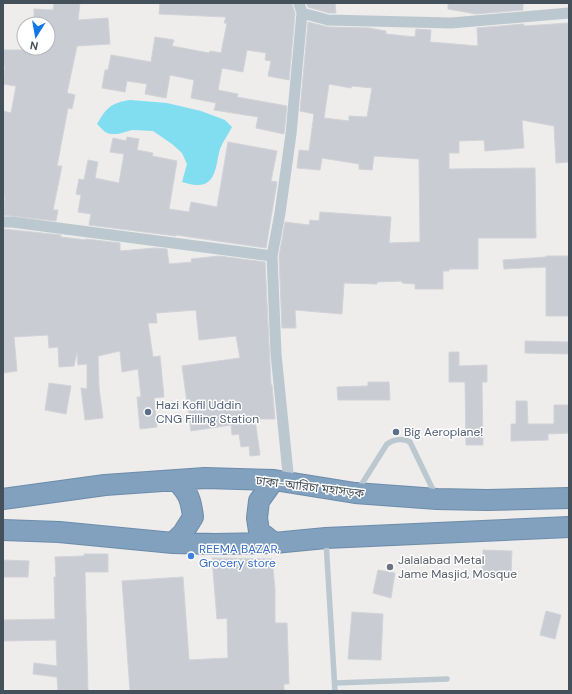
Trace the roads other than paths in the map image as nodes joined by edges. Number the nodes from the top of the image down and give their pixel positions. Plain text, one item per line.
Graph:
1 (301, 8) edge
2 (569, 14) edge
3 (3, 222) edge
4 (272, 256) junction
5 (177, 481) junction
6 (281, 482) junction
7 (355, 493) junction
8 (569, 498) edge
9 (3, 499) edge
10 (437, 499) junction
11 (569, 527) edge
12 (3, 530) edge
13 (326, 538) junction
14 (173, 543) junction
15 (274, 543) junction
16 (447, 679) dead end
17 (335, 683) junction
18 (335, 691) edge

1 - 2 street
1 - 4 street
3 - 4 street
4 - 6 street
5 - 6 highway, ঢাকা-আরিচা মহাসড়ক
5 - 9 highway, ঢাকা-আরিচা মহাসড়ক
5 - 14 highway
6 - 7 highway, ঢাকা-আরিচা মহাসড়ক
6 - 15 highway
7 - 10 highway, ঢাকা-আরিচা মহাসড়ক
7 - 10 lane
8 - 10 highway, ঢাকা-আরিচা মহাসড়ক
11 - 13 highway
12 - 14 highway
13 - 15 highway
13 - 17 lane
14 - 15 highway
16 - 17 lane
17 - 18 lane

